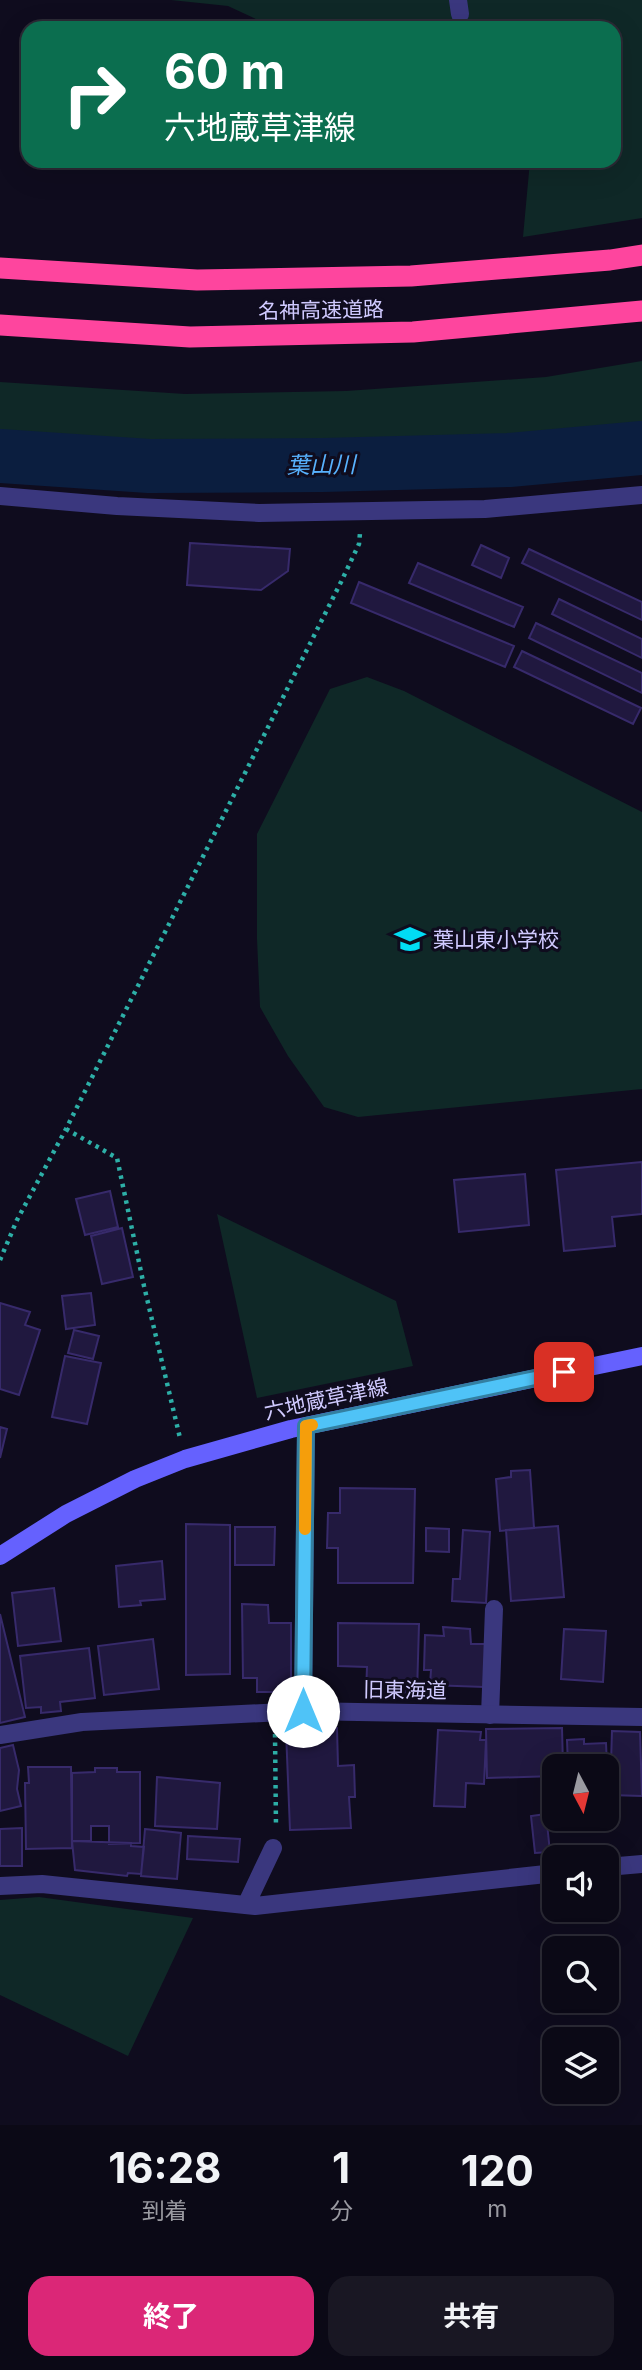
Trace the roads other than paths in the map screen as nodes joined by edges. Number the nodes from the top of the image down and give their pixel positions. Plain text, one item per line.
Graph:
1 (642, 254) edge
2 (0, 268) edge
3 (642, 311) edge
4 (0, 325) edge
5 (642, 495) edge
6 (0, 496) edge
7 (642, 1356) edge
8 (306, 1426) junction
9 (0, 1556) edge
10 (494, 1609) dead end
11 (303, 1711) junction
12 (490, 1715) junction
13 (642, 1717) edge
14 (0, 1735) edge
15 (273, 1848) road end
16 (642, 1864) edge
17 (619, 1866) edge
18 (542, 1874) edge
19 (0, 1886) edge
20 (246, 1905) junction

1 - 2 highway, 名神高速道路
3 - 4 highway, 名神高速道路
5 - 6 street
7 - 8 main road, 六地蔵草津線
8 - 9 main road, 六地蔵草津線
8 - 11 street
10 - 12 street
11 - 12 street, 旧東海道
11 - 14 street, 旧東海道
12 - 13 street, 旧東海道
15 - 20 street
16 - 17 street
18 - 20 street
19 - 20 street

